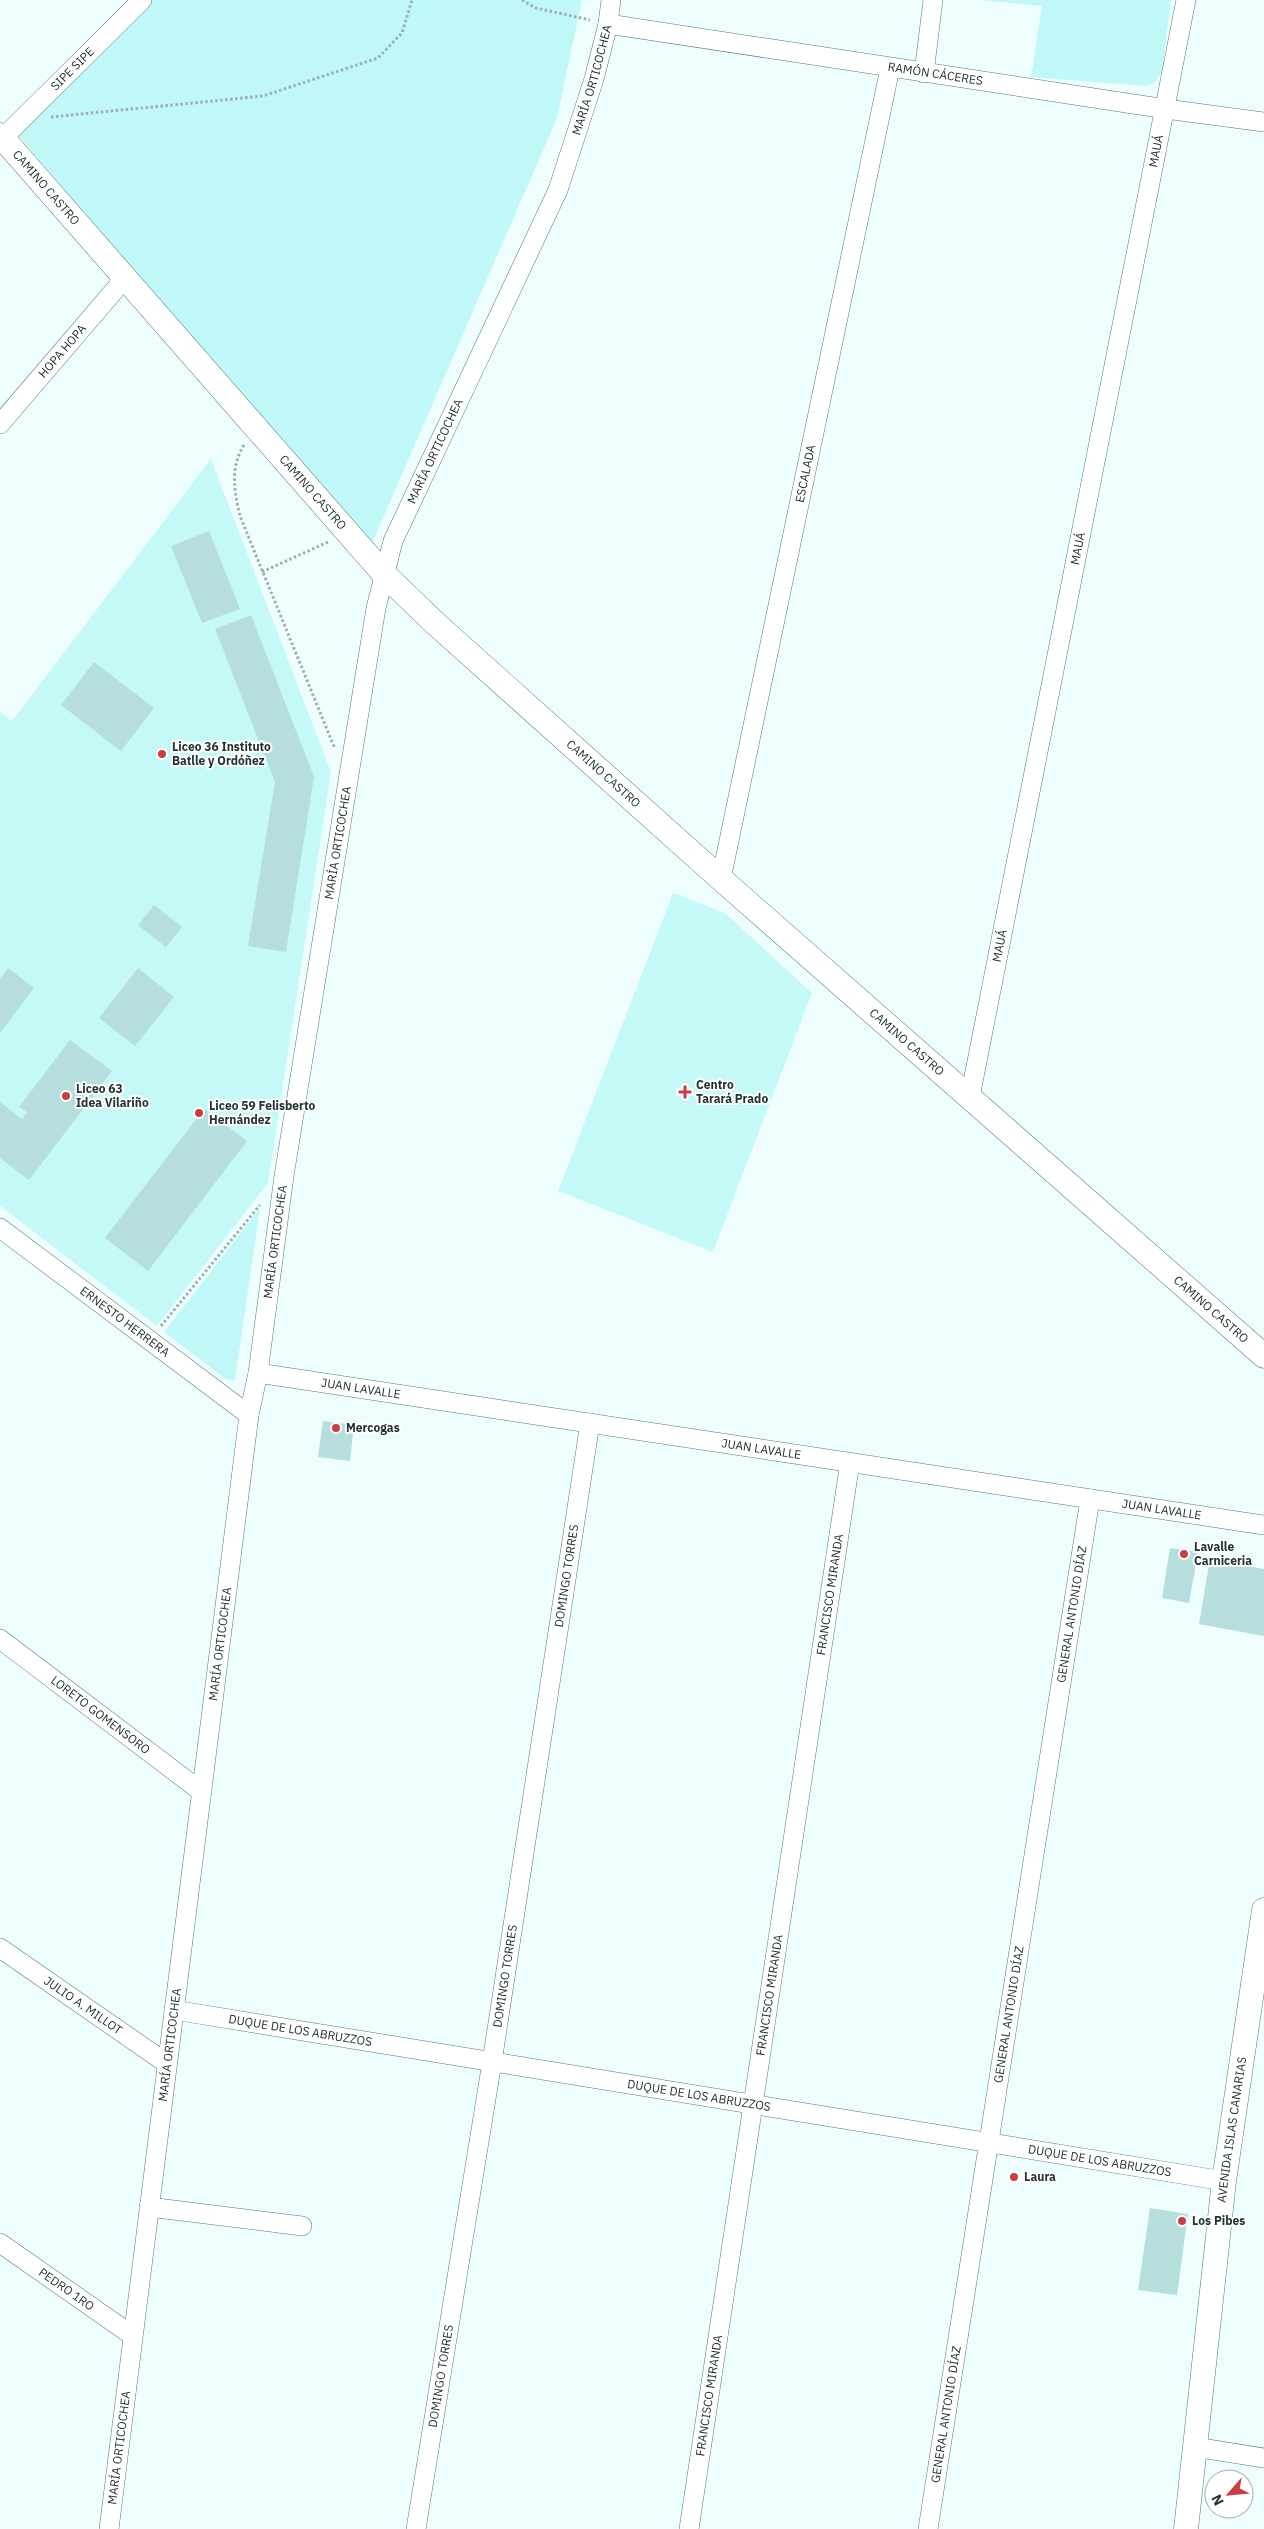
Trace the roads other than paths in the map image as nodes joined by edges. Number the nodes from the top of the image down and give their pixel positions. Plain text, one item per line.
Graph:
1 (142, 0) edge
2 (611, 0) edge
3 (933, 0) edge
4 (1186, 0) edge
5 (608, 24) junction
6 (890, 68) junction
7 (924, 73) junction
8 (1166, 109) junction
9 (1264, 122) edge
10 (1, 136) edge
11 (125, 278) junction
12 (0, 424) edge
13 (384, 574) junction
14 (721, 879) junction
15 (970, 1097) junction
16 (0, 1228) edge
17 (1264, 1356) edge
18 (258, 1374) junction
19 (250, 1415) junction
20 (590, 1423) junction
21 (850, 1462) junction
22 (1090, 1498) junction
23 (1264, 1525) edge
24 (0, 1639) edge
25 (202, 1792) junction
26 (1264, 1910) edge
27 (0, 1948) edge
28 (174, 2010) junction
29 (492, 2062) junction
30 (166, 2063) junction
31 (753, 2104) junction
32 (989, 2143) junction
33 (1224, 2181) junction
34 (149, 2207) junction
35 (302, 2226) dead end
36 (0, 2243) edge
37 (134, 2336) junction
38 (1195, 2448) junction
39 (1264, 2458) edge
40 (109, 2529) edge
41 (416, 2529) edge
42 (689, 2529) edge
43 (928, 2529) edge
44 (1186, 2529) edge

1 - 10 street, SIPE SIPE
2 - 5 street, MARÍA ORTICOCHEA
3 - 7 street
4 - 8 street, MAUÁ
5 - 6 street, RAMÓN CÁCERES
5 - 13 street, MARÍA ORTICOCHEA
6 - 7 street, RAMÓN CÁCERES
6 - 14 street, ESCALADA
7 - 8 street, RAMÓN CÁCERES
8 - 9 street, RAMÓN CÁCERES
8 - 15 street, MAUÁ
10 - 11 street, CAMINO CASTRO
11 - 12 street, HOPA HOPA
11 - 13 street, CAMINO CASTRO
13 - 14 street, CAMINO CASTRO
13 - 18 street, MARÍA ORTICOCHEA
14 - 15 street, CAMINO CASTRO
15 - 17 street, CAMINO CASTRO
16 - 19 street, ERNESTO HERRERA
18 - 19 street, MARÍA ORTICOCHEA
18 - 20 street, JUAN LAVALLE
19 - 25 street, MARÍA ORTICOCHEA
20 - 21 street, JUAN LAVALLE
20 - 29 street, DOMINGO TORRES
21 - 22 street, JUAN LAVALLE
21 - 31 street, FRANCISCO MIRANDA
22 - 23 street, JUAN LAVALLE
22 - 32 street, GENERAL ANTONIO DÍAZ
24 - 25 street, LORETO GOMENSORO
25 - 28 street, MARÍA ORTICOCHEA
26 - 33 street, AVENIDA ISLAS CANARIAS
27 - 30 street, JULIO A. MILLOT
28 - 29 street, DUQUE DE LOS ABRUZZOS
28 - 30 street, MARÍA ORTICOCHEA
29 - 31 street, DUQUE DE LOS ABRUZZOS
29 - 41 street, DOMINGO TORRES
30 - 34 street, MARÍA ORTICOCHEA
31 - 32 street, DUQUE DE LOS ABRUZZOS
31 - 42 street, FRANCISCO MIRANDA
32 - 33 street, DUQUE DE LOS ABRUZZOS
32 - 43 street, GENERAL ANTONIO DÍAZ
33 - 38 street, AVENIDA ISLAS CANARIAS
34 - 35 street
34 - 37 street, MARÍA ORTICOCHEA
36 - 37 street, PEDRO 1RO
37 - 40 street, MARÍA ORTICOCHEA
38 - 39 street
38 - 44 street, AVENIDA ISLAS CANARIAS

